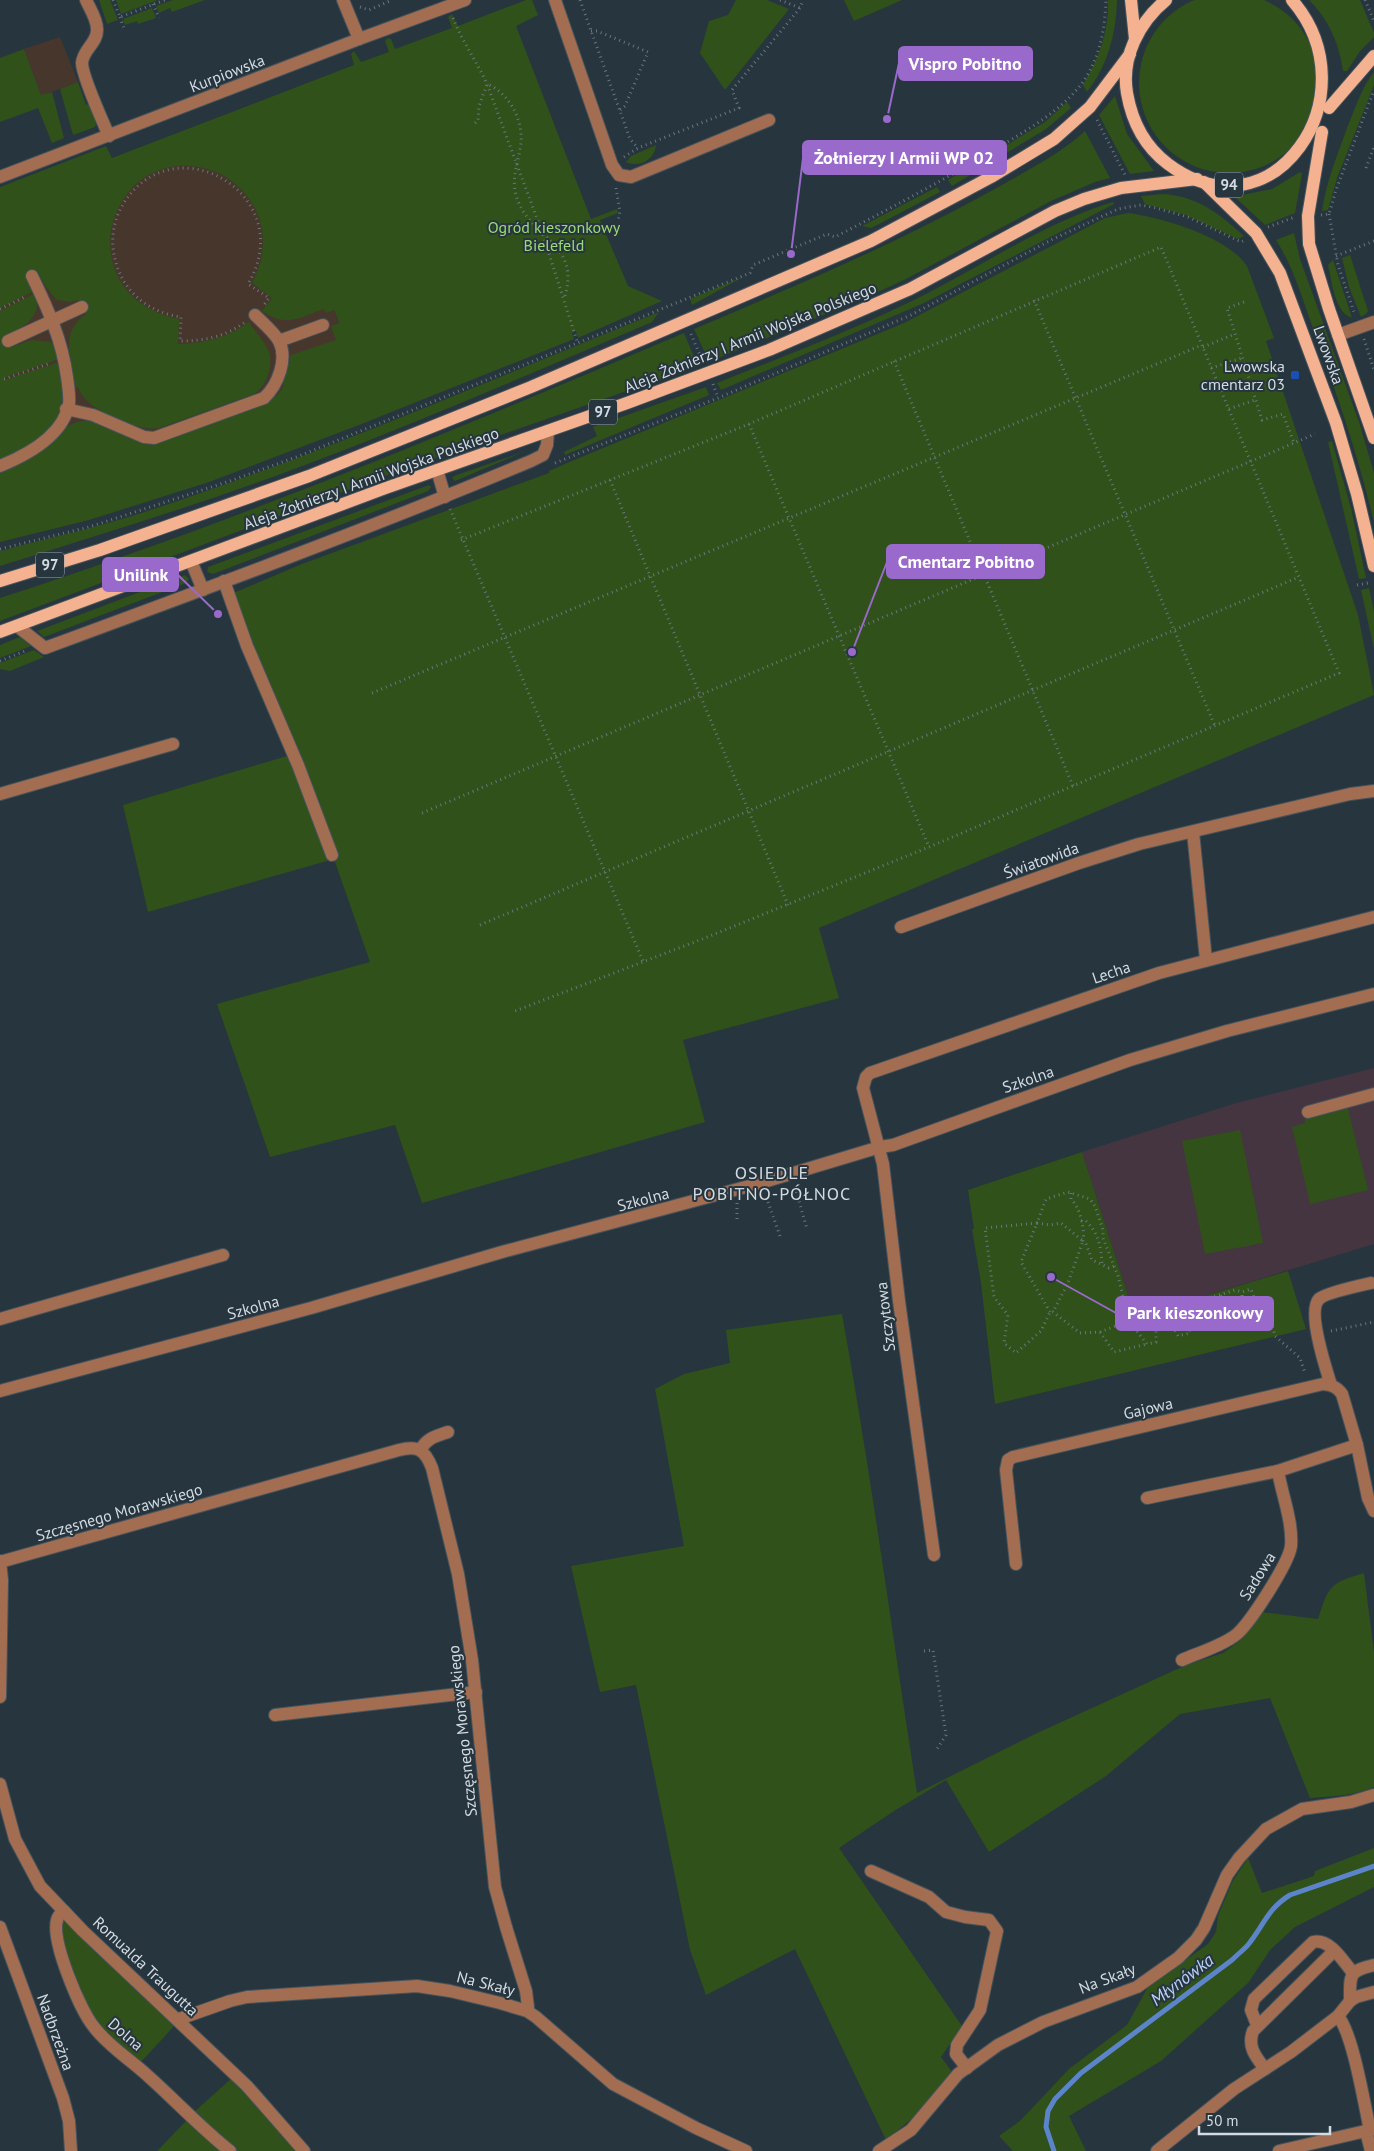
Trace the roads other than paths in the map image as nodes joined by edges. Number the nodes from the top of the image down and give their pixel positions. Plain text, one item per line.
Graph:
1 (86, 0) edge
2 (343, 0) edge
3 (465, 0) edge
4 (555, 0) edge
5 (1131, 0) edge
6 (1166, 0) edge
7 (1292, 0) edge
8 (359, 39) junction
9 (1135, 39) junction
10 (1130, 54) junction
11 (1374, 56) edge
12 (1329, 108) junction
13 (769, 120) dead end
14 (1322, 126) junction
15 (109, 136) junction
16 (0, 177) edge
17 (1200, 180) junction
18 (32, 276) dead end
19 (82, 307) dead end
20 (252, 317) road end
21 (53, 320) junction
22 (1374, 322) edge
23 (323, 325) dead end
24 (1338, 335) junction
25 (8, 341) dead end
26 (279, 341) junction
27 (66, 409) junction
28 (548, 431) junction
29 (1374, 438) edge
30 (0, 466) edge
31 (436, 470) junction
32 (447, 502) junction
33 (192, 561) junction
34 (1374, 566) edge
35 (0, 581) edge
36 (224, 582) junction
37 (203, 590) junction
38 (17, 626) junction
39 (0, 632) edge
40 (173, 744) dead end
41 (1374, 791) edge
42 (0, 794) edge
43 (1193, 832) junction
44 (332, 855) dead end
45 (1374, 918) edge
46 (902, 927) dead end
47 (1206, 960) junction
48 (1374, 994) edge
49 (866, 1077) joint
50 (1374, 1094) edge
51 (1308, 1112) dead end
52 (880, 1147) junction
53 (223, 1255) dead end
54 (1371, 1283) dead end
55 (0, 1319) edge
56 (1331, 1385) junction
57 (0, 1391) edge
58 (448, 1432) dead end
59 (1357, 1445) junction
60 (421, 1449) junction
61 (1278, 1471) junction
62 (1147, 1498) dead end
63 (1374, 1511) edge
64 (934, 1554) dead end
65 (0, 1561) edge
66 (1016, 1564) dead end
67 (1182, 1660) dead end
68 (476, 1692) junction
69 (0, 1697) edge
70 (275, 1715) dead end
71 (0, 1784) edge
72 (1374, 1794) edge
73 (870, 1871) dead end
74 (64, 1910) junction
75 (0, 1927) edge
76 (1334, 1951) junction
77 (1374, 1965) edge
78 (1353, 1973) junction
79 (1374, 1992) edge
80 (1350, 2000) junction
81 (527, 2011) junction
82 (1338, 2016) junction
83 (179, 2019) junction
84 (1257, 2026) junction
85 (967, 2068) junction
86 (1265, 2069) junction
87 (1370, 2130) edge
88 (1310, 2147) edge
89 (72, 2151) edge
90 (230, 2151) edge
91 (304, 2151) edge
92 (746, 2151) edge
93 (881, 2151) edge
94 (1157, 2151) edge
95 (1279, 2151) edge
96 (1371, 2151) edge

1 - 15 street
2 - 8 street
3 - 8 street, Kurpiowska
4 - 13 street
5 - 9 main road, 94
6 - 9 main road, 94
7 - 12 main road, 94
8 - 15 street, Kurpiowska
9 - 10 main road, 94
10 - 17 main road, 94
10 - 35 main road, Aleja Żołnierzy I Armii Wojska Polskiego / 97
11 - 12 main road, 94
12 - 14 main road, 94
14 - 17 main road, 94
14 - 24 main road, Lwowska
15 - 16 street, Kurpiowska
17 - 28 main road, Aleja Żołnierzy I Armii Wojska Polskiego / 97
17 - 34 main road, Lwowska
18 - 21 street
19 - 21 street
20 - 26 street
21 - 25 street
21 - 27 street
22 - 24 street
23 - 26 street
24 - 29 main road, Lwowska
26 - 27 street
27 - 30 street
28 - 31 main road, Aleja Żołnierzy I Armii Wojska Polskiego / 97
28 - 32 street
31 - 32 street
31 - 33 main road, Aleja Żołnierzy I Armii Wojska Polskiego / 97
32 - 36 street
33 - 37 street
33 - 38 main road, Aleja Żołnierzy I Armii Wojska Polskiego / 97
36 - 37 street
36 - 44 street
37 - 38 street
38 - 39 main road, Aleja Żołnierzy I Armii Wojska Polskiego / 97
40 - 42 street
41 - 43 street, Światowida
43 - 46 street, Światowida
43 - 47 street
45 - 47 street, Lecha
47 - 49 street, Lecha
48 - 52 street, Szkolna
49 - 52 street, Szczytowa
50 - 51 street
52 - 57 street, Szkolna
52 - 64 street, Szczytowa
53 - 55 street
54 - 56 street
56 - 59 street
56 - 66 street, Gajowa
58 - 60 street
59 - 61 street
59 - 63 street
60 - 65 street, Szczęsnego Morawskiego
60 - 68 street, Szczęsnego Morawskiego
61 - 62 street
61 - 67 street, Sadowa
65 - 69 street
68 - 70 street
68 - 81 street, Szczęsnego Morawskiego
71 - 74 street, Romualda Traugutta
72 - 85 street, Na Skały
73 - 85 street
74 - 83 street, Romualda Traugutta
74 - 90 street, Dolna
75 - 89 street, Nadbrzeżna
76 - 78 street
76 - 84 street
76 - 84 street
77 - 78 street
78 - 80 street
79 - 80 street
80 - 82 street
81 - 83 street, Na Skały
81 - 92 street, Na Skały
82 - 86 street
82 - 87 street
83 - 91 street, Romualda Traugutta
84 - 86 street
85 - 93 street, Na Skały
86 - 94 street
87 - 88 street
87 - 96 street
88 - 95 street

